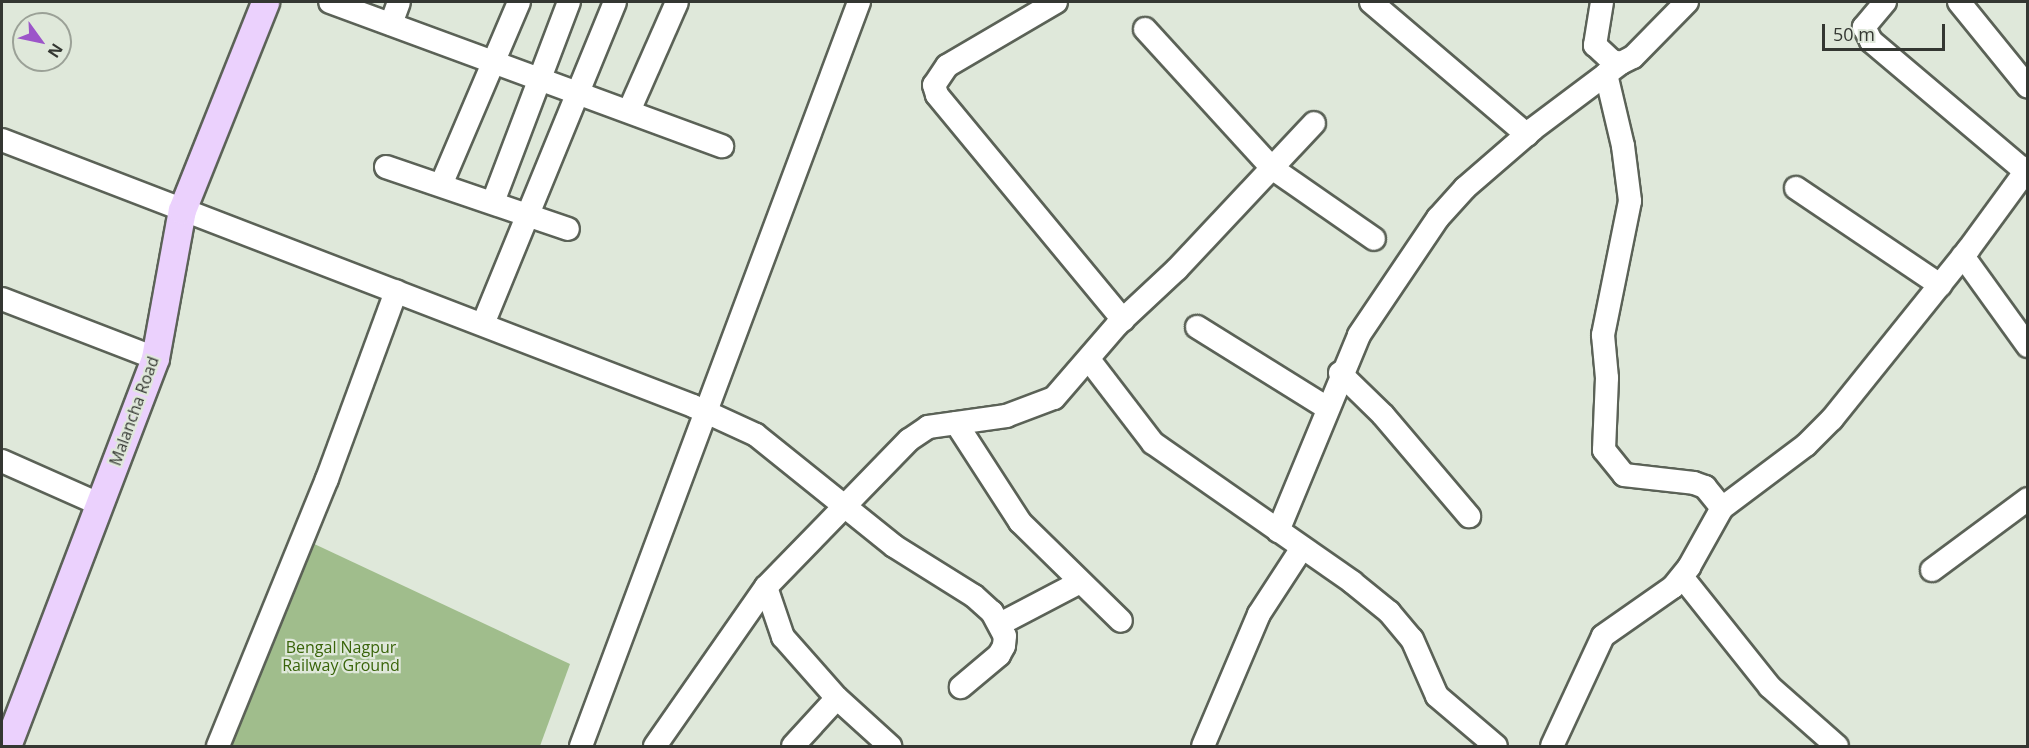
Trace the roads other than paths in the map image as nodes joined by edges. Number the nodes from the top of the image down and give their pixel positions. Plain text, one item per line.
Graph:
1 (265, 2) edge
2 (399, 2) edge
3 (519, 2) edge
4 (569, 2) edge
5 (615, 2) edge
6 (677, 2) edge
7 (860, 2) edge
8 (1056, 2) edge
9 (1371, 2) edge
10 (1602, 2) edge
11 (1687, 2) edge
12 (1885, 2) edge
13 (1959, 2) edge
14 (343, 4) edge
15 (391, 24) junction
16 (1145, 29) dead end
17 (492, 61) junction
18 (1613, 68) junction
19 (539, 78) junction
20 (2028, 87) edge
21 (579, 93) junction
22 (630, 111) junction
23 (1314, 123) dead end
24 (1527, 135) junction
25 (2, 140) edge
26 (722, 146) dead end
27 (386, 167) dead end
28 (1272, 168) junction
29 (2024, 182) edge
30 (441, 185) junction
31 (1796, 188) dead end
32 (493, 202) junction
33 (182, 210) junction
34 (529, 214) junction
35 (568, 229) dead end
36 (1374, 239) dead end
37 (1963, 256) junction
38 (1940, 285) junction
39 (396, 291) junction
40 (2, 298) edge
41 (1123, 320) junction
42 (483, 324) junction
43 (1197, 327) dead end
44 (2028, 346) edge
45 (155, 358) junction
46 (1090, 361) junction
47 (1340, 373) junction
48 (1327, 408) junction
49 (704, 411) junction
50 (956, 423) junction
51 (2, 461) edge
52 (2028, 499) edge
53 (99, 504) junction
54 (844, 505) junction
55 (1722, 508) junction
56 (1469, 516) dead end
57 (1278, 531) junction
58 (1302, 548) junction
59 (1932, 570) dead end
60 (1683, 578) junction
61 (1080, 582) junction
62 (766, 587) junction
63 (1121, 621) dead end
64 (1000, 624) junction
65 (961, 687) dead end
66 (837, 698) junction
67 (1830, 744) edge
68 (7, 747) edge
69 (218, 747) edge
70 (582, 747) edge
71 (655, 747) edge
72 (793, 747) edge
73 (890, 747) edge
74 (1203, 747) edge
75 (1496, 747) edge
76 (1552, 747) edge

1 - 33 main road, Malancha Road
2 - 15 street
3 - 17 street
4 - 19 street
5 - 21 street
6 - 22 street
7 - 49 street
8 - 41 street
9 - 24 street
10 - 18 street
11 - 18 street
12 - 29 street
13 - 20 street
14 - 15 street
15 - 17 street
16 - 28 street
17 - 19 street
17 - 30 street
18 - 24 street
18 - 55 street
19 - 21 street
19 - 32 street
21 - 22 street
21 - 34 street
22 - 26 street
23 - 28 street
24 - 47 street
25 - 33 street
27 - 30 street
28 - 36 street
28 - 41 street
29 - 37 street
30 - 32 street
31 - 38 street
32 - 34 street
33 - 39 street
33 - 45 main road, Malancha Road
34 - 35 street
34 - 42 street
37 - 38 street
37 - 44 street
38 - 55 street
39 - 42 street
39 - 69 street
40 - 45 street
41 - 46 street
42 - 49 street
43 - 48 street
45 - 53 main road, Malancha Road
46 - 50 street
46 - 57 street
47 - 48 street
47 - 56 street
48 - 57 street
49 - 54 street
49 - 70 street
50 - 54 street
50 - 61 street
51 - 53 street
52 - 59 street
53 - 68 main road, Malancha Road
54 - 62 street
54 - 64 street
55 - 60 street
57 - 58 street
58 - 74 street
58 - 75 street
60 - 67 street
60 - 76 street
61 - 63 street
61 - 64 street
62 - 66 street
62 - 71 street
64 - 65 street
66 - 72 street
66 - 73 street

